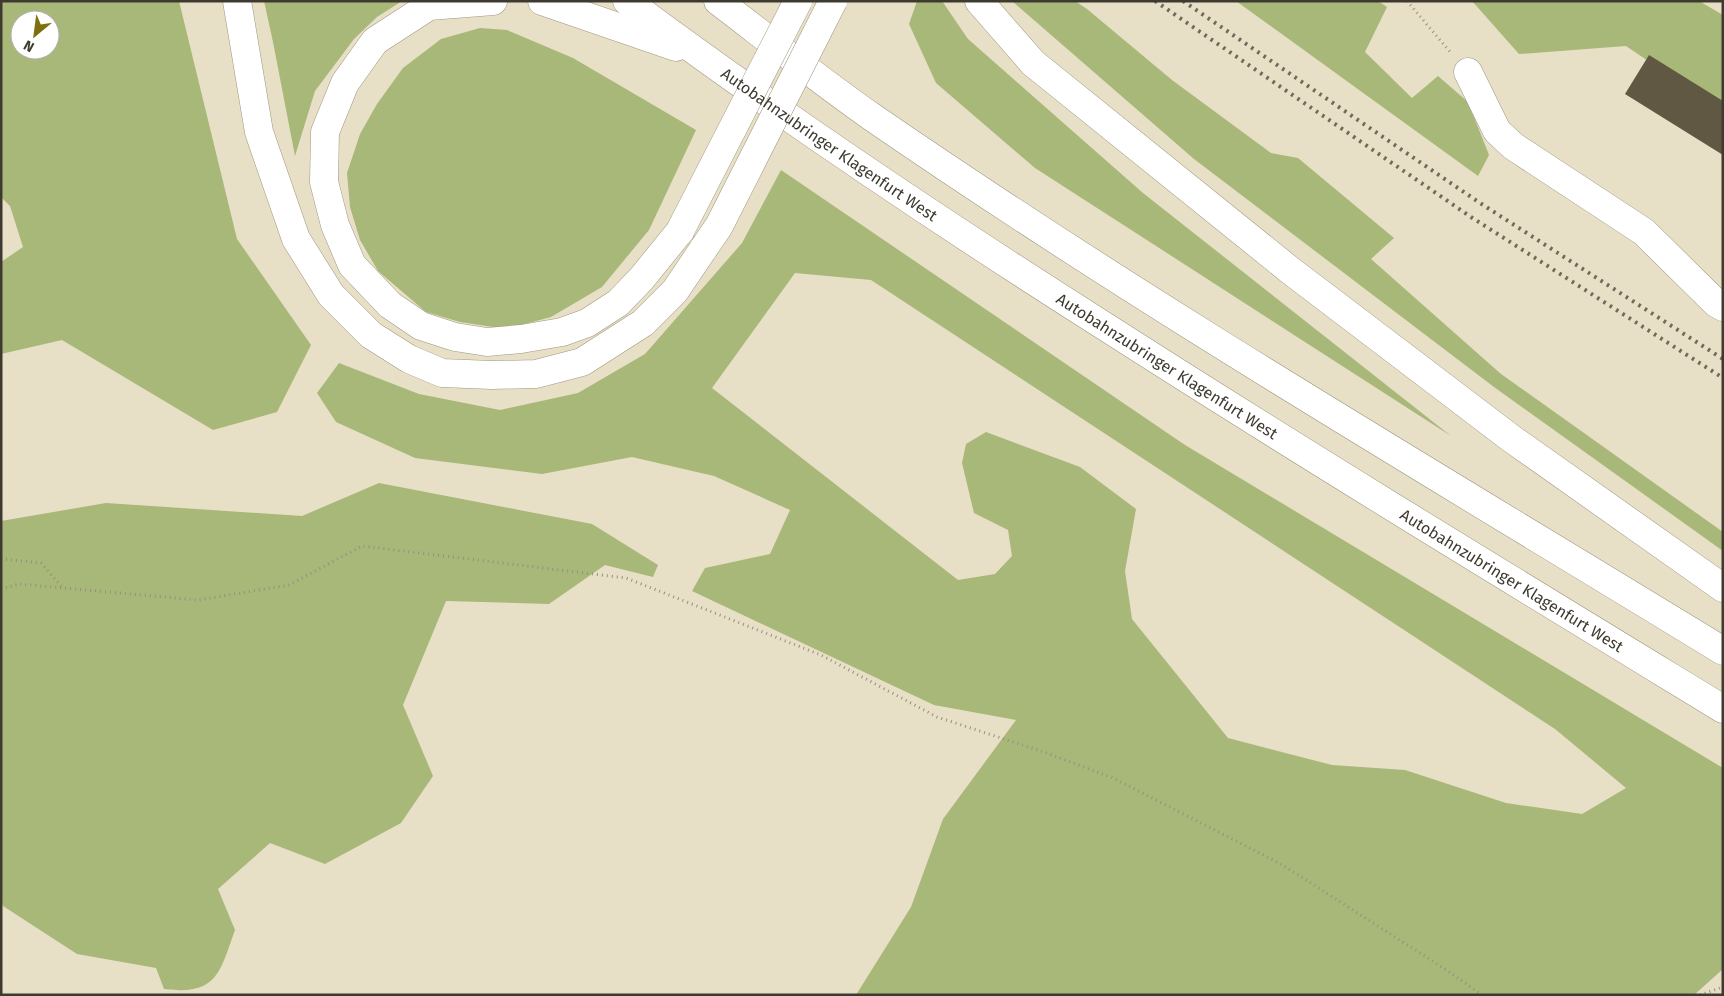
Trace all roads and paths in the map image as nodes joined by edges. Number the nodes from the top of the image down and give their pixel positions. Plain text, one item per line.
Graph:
1 (237, 1) edge
2 (493, 1) edge
3 (542, 1) edge
4 (627, 1) edge
5 (718, 1) edge
6 (798, 1) edge
7 (833, 1) edge
8 (1407, 1) edge
9 (981, 4) edge
10 (699, 55) junction
11 (1468, 72) joint
12 (1723, 307) edge
13 (1, 559) edge
14 (62, 588) junction
15 (1723, 588) edge
16 (1, 589) edge
17 (1723, 651) edge
18 (1723, 709) edge
19 (1723, 986) edge
20 (1482, 995) edge
21 (1700, 995) edge

1 - 7 main road, bridge
2 - 6 main road, bridge
3 - 10 main road
4 - 10 main road, Autobahnzubringer Klagenfurt West
5 - 17 main road
8 - 11 path
9 - 15 main road
10 - 18 main road, Autobahnzubringer Klagenfurt West
11 - 12 main road
13 - 14 path
14 - 16 path
14 - 20 path
19 - 21 path

